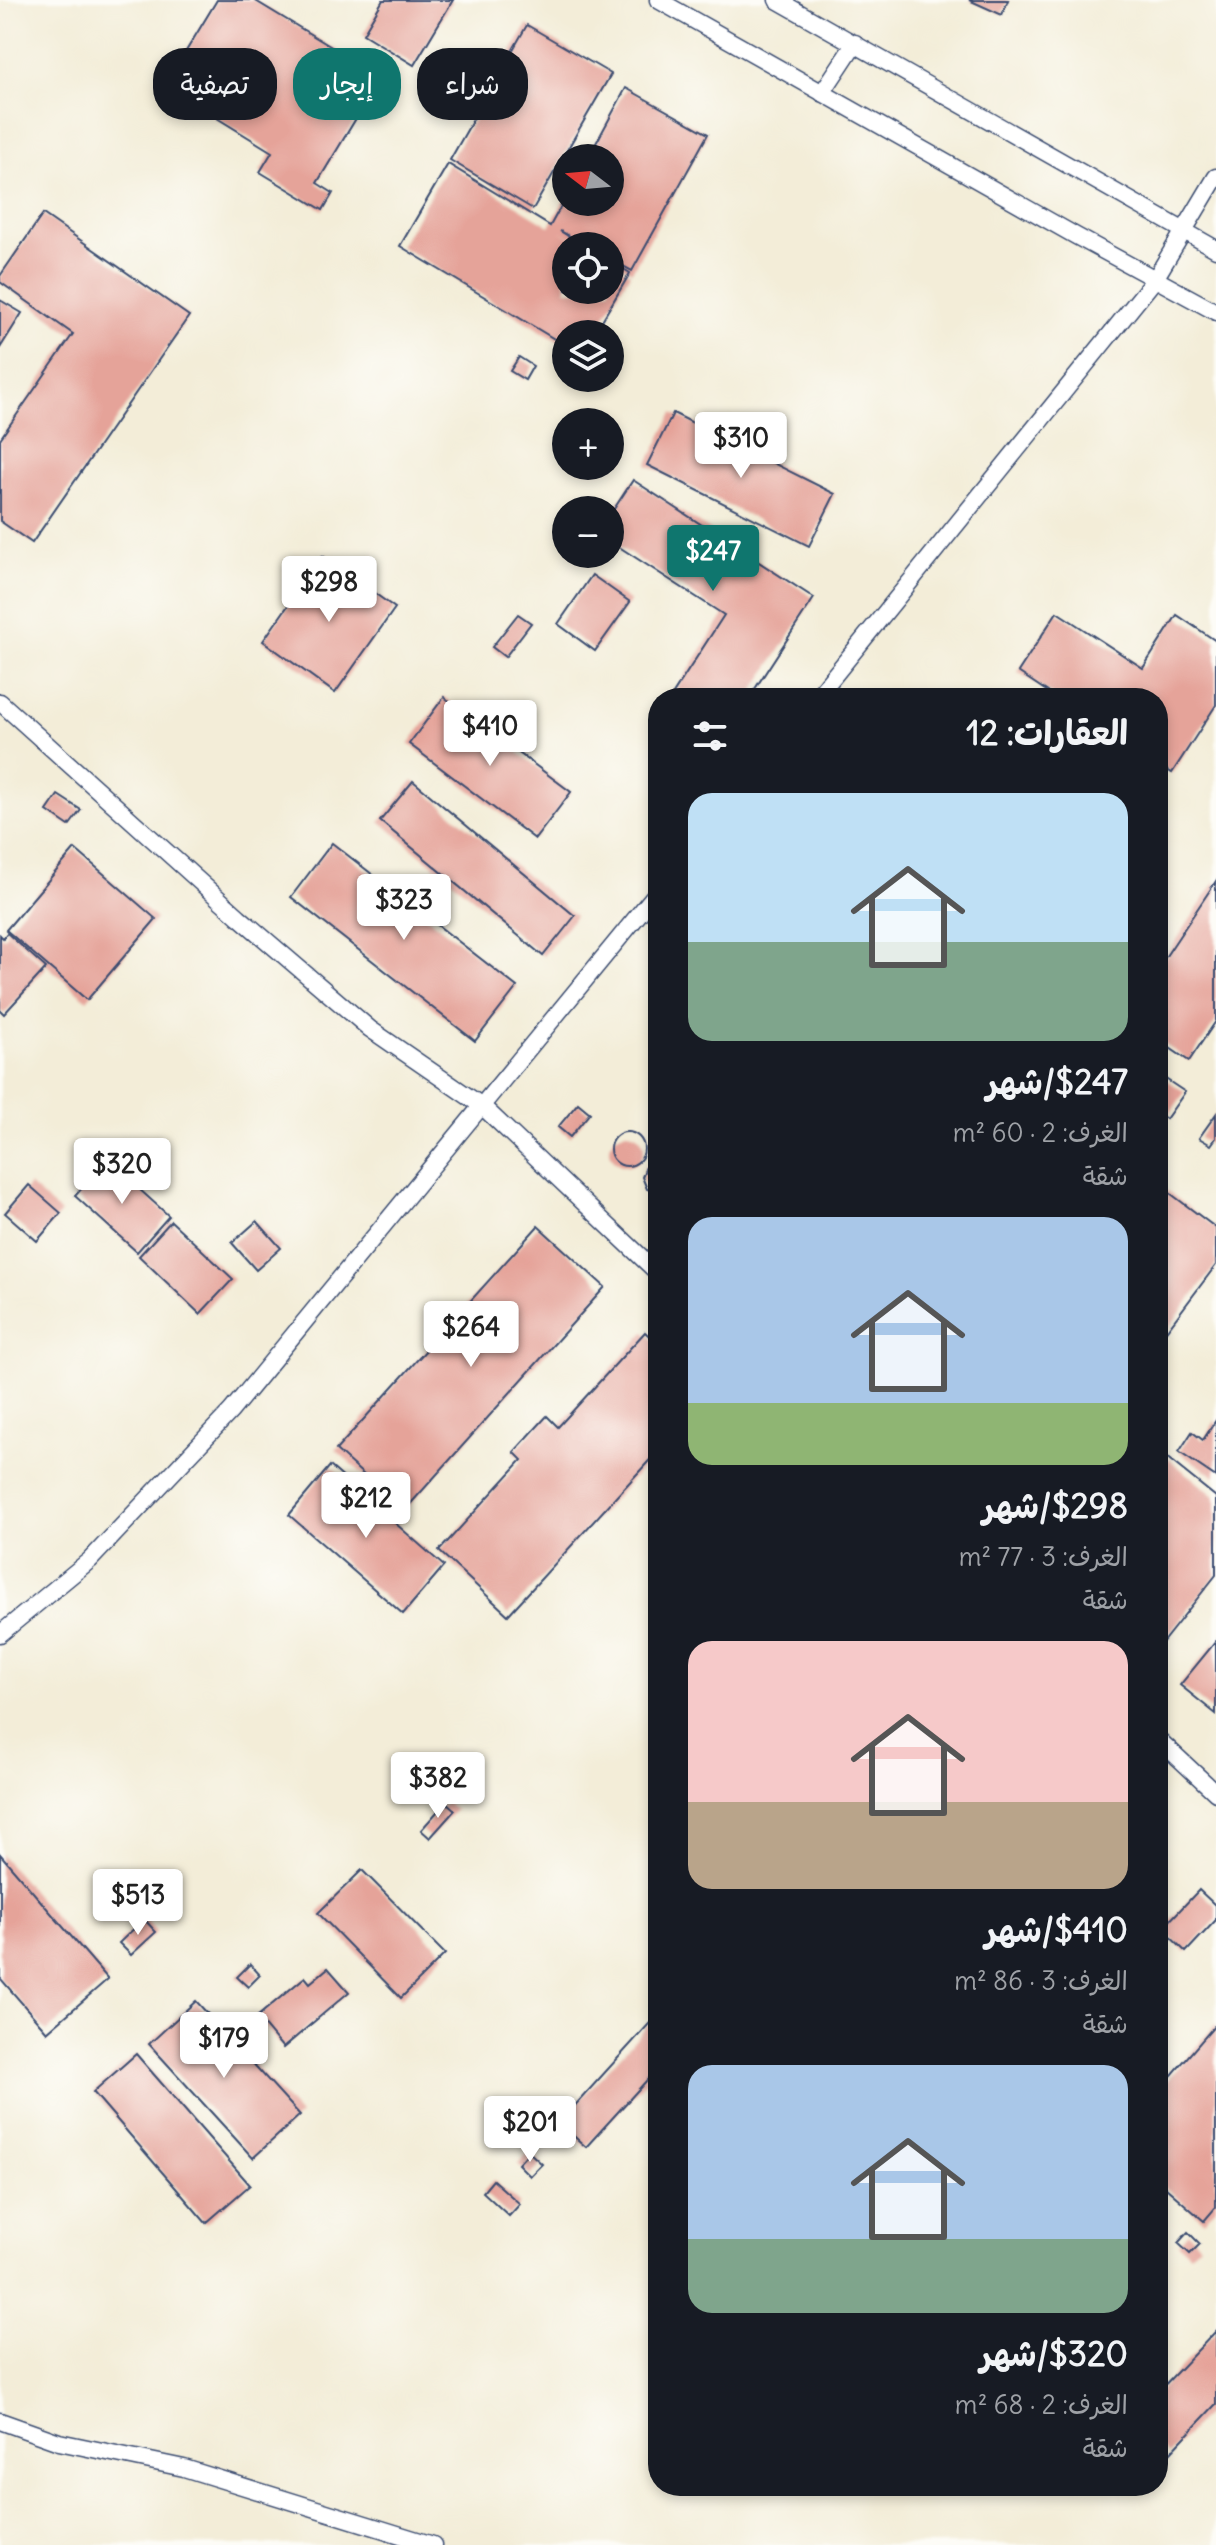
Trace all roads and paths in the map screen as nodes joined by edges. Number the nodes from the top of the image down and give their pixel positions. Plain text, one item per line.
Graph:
1 (658, 0) edge
2 (777, 0) edge
3 (855, 43) junction
4 (822, 93) junction
5 (1216, 177) edge
6 (1184, 232) junction
7 (1216, 249) edge
8 (1155, 279) junction
9 (1216, 312) edge
10 (824, 688) edge
11 (0, 702) edge
12 (648, 903) edge
13 (482, 1106) junction
14 (648, 1264) edge
15 (0, 1634) edge
16 (1168, 1748) edge
17 (1216, 1793) edge
18 (0, 2421) edge
19 (433, 2545) edge

1 - 4 street
2 - 3 street
3 - 4 street
3 - 6 street
4 - 8 street
5 - 6 street
6 - 7 street
6 - 8 street
8 - 9 street
8 - 10 street
11 - 13 street
12 - 13 street
13 - 14 street
13 - 15 street
16 - 17 street
18 - 19 street

